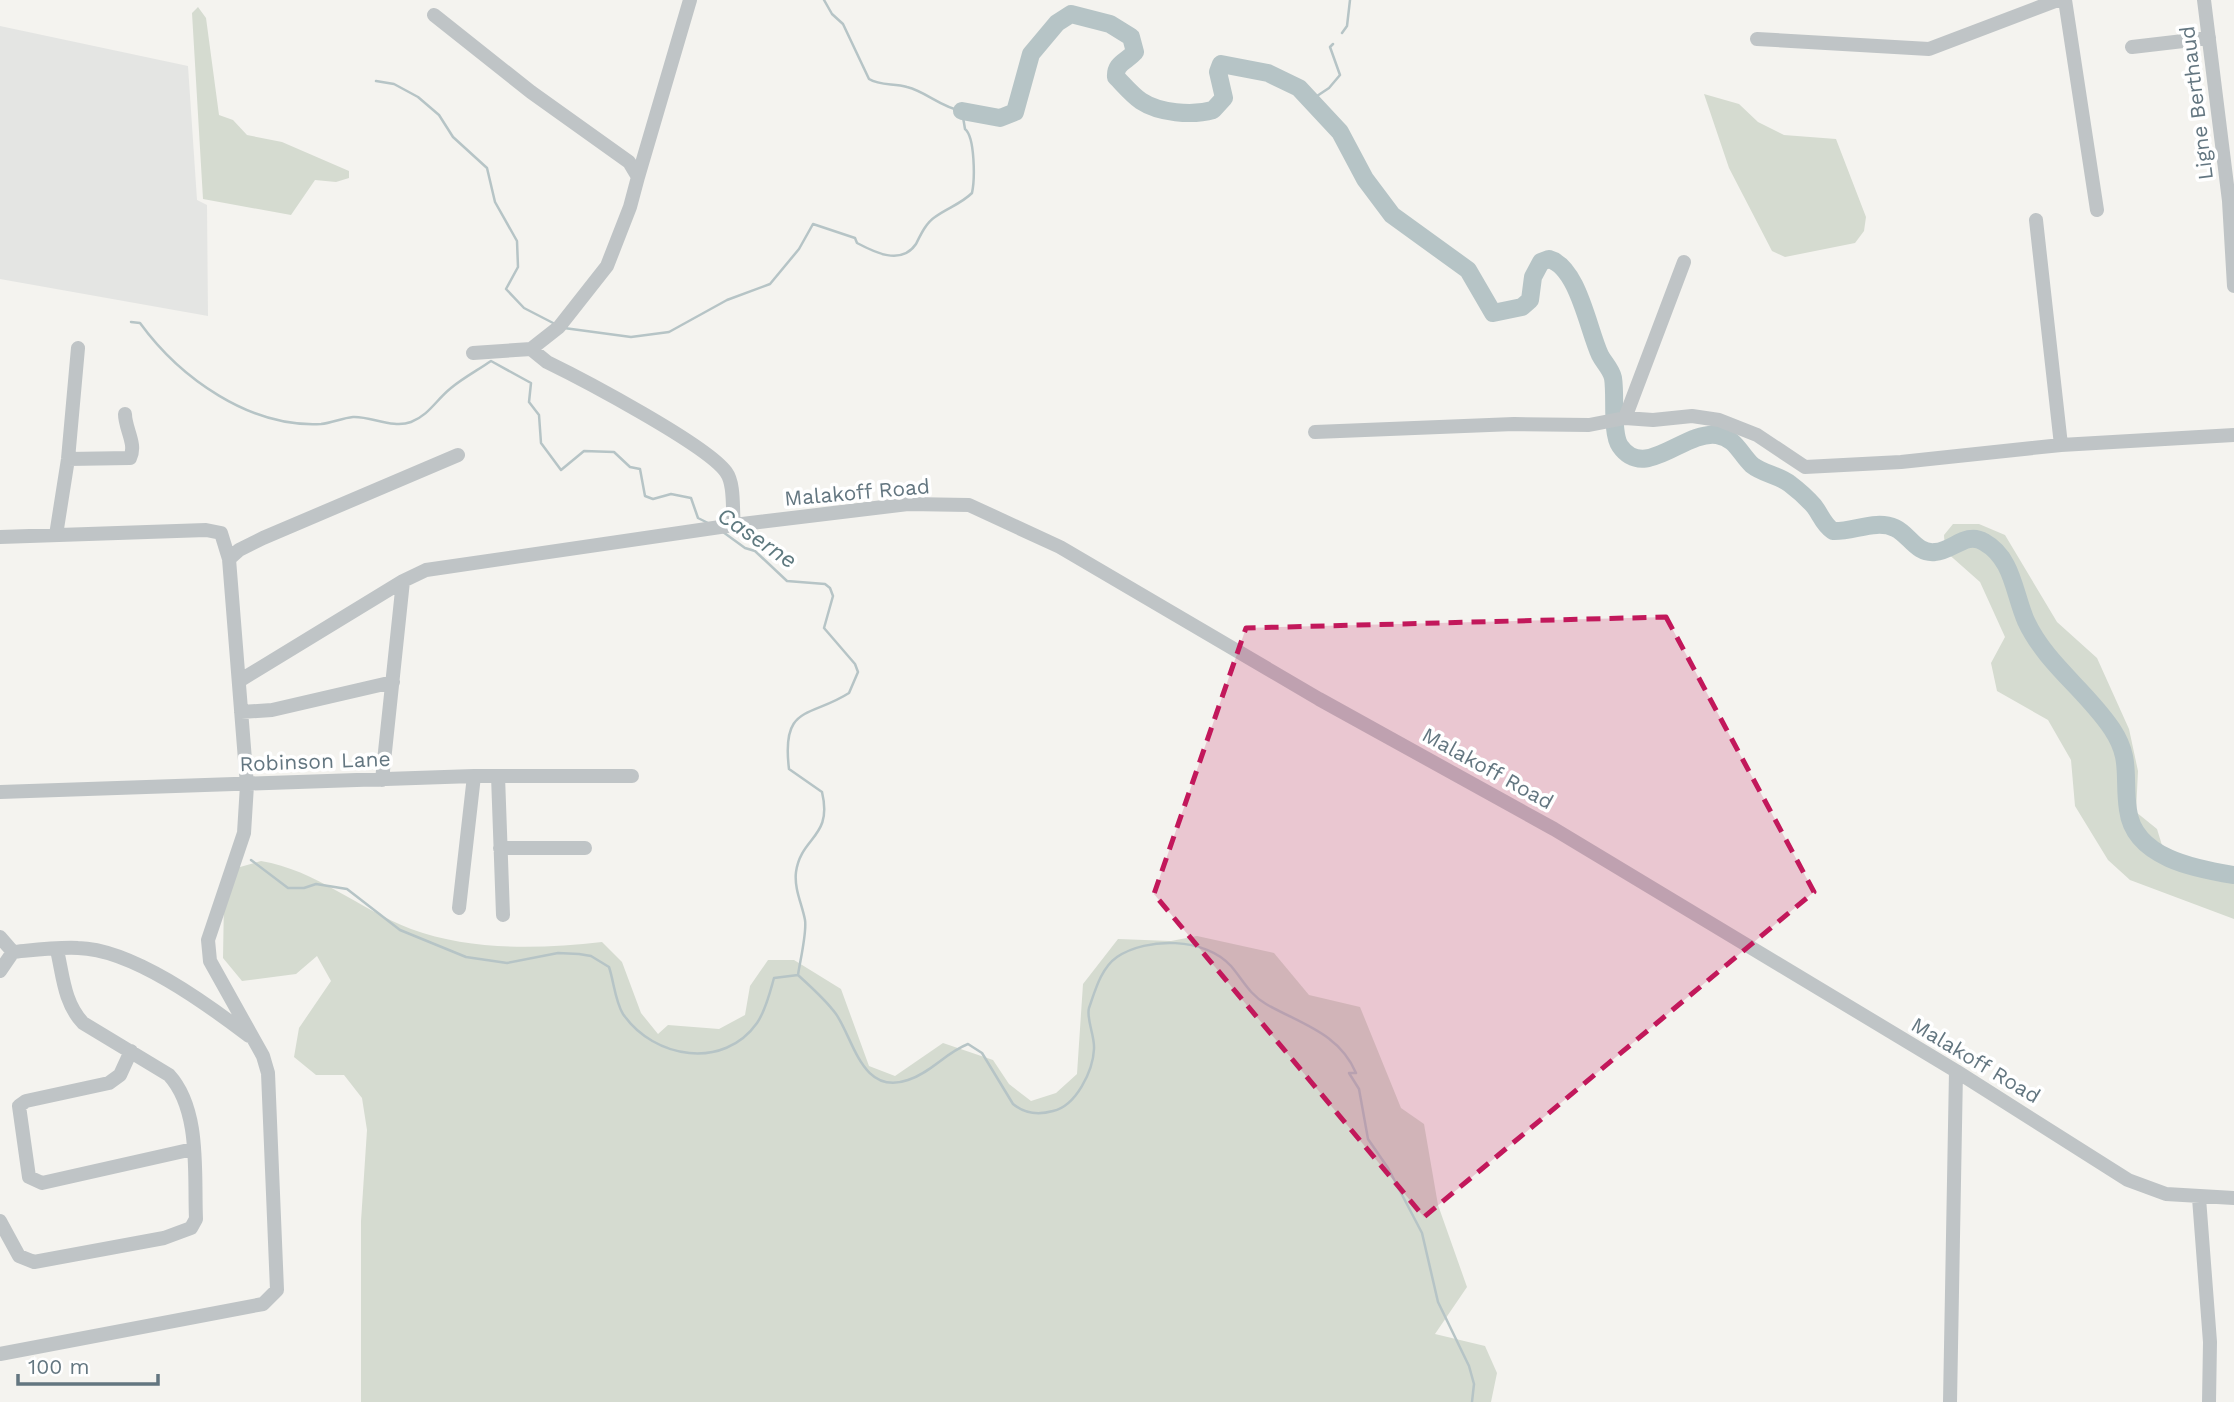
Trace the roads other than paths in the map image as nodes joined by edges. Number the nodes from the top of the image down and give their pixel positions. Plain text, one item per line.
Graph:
1 (690, 0) edge
2 (2058, 0) edge
3 (2065, 0) edge
4 (2204, 0) edge
5 (434, 15) dead end
6 (2209, 38) junction
7 (1758, 39) dead end
8 (2132, 47) dead end
9 (638, 177) junction
10 (2232, 201) edge
11 (2096, 210) dead end
12 (2036, 220) dead end
13 (1684, 262) dead end
14 (2234, 286) edge
15 (78, 348) dead end
16 (531, 349) junction
17 (473, 353) dead end
18 (125, 414) dead end
19 (1625, 418) junction
20 (1315, 432) dead end
21 (2234, 435) edge
22 (2062, 445) junction
23 (458, 455) dead end
24 (68, 459) junction
25 (723, 527) junction
26 (56, 535) junction
27 (0, 537) edge
28 (229, 559) junction
29 (403, 580) junction
30 (239, 681) junction
31 (393, 682) junction
32 (241, 712) junction
33 (474, 776) junction
34 (498, 776) junction
35 (632, 776) dead end
36 (382, 780) junction
37 (247, 785) junction
38 (0, 792) edge
39 (500, 848) junction
40 (585, 848) dead end
41 (459, 908) dead end
42 (503, 915) dead end
43 (0, 937) edge
44 (57, 950) junction
45 (13, 951) junction
46 (0, 971) edge
47 (254, 1041) junction
48 (131, 1051) junction
49 (1956, 1071) junction
50 (193, 1149) junction
51 (2199, 1198) junction
52 (2234, 1198) edge
53 (0, 1221) edge
54 (0, 1354) edge
55 (1950, 1402) edge
56 (2209, 1402) edge

1 - 9 street
2 - 7 street
3 - 11 street
4 - 6 street, Ligne Berthaud
5 - 9 street
6 - 8 street
6 - 10 street, Ligne Berthaud
9 - 16 street
10 - 14 street, Ligne Berthaud
12 - 22 street
13 - 19 street
15 - 24 street
16 - 17 street
16 - 25 street
18 - 24 street
19 - 20 street
19 - 22 street
21 - 22 street
23 - 28 street
24 - 26 street
25 - 29 street, Malakoff Road
25 - 49 street, Malakoff Road
26 - 27 street
26 - 28 street
28 - 30 street
29 - 30 street, Malakoff Road
29 - 31 street
30 - 32 street
31 - 32 street
31 - 36 street
32 - 37 street
33 - 34 street, Robinson Lane
33 - 36 street, Robinson Lane
33 - 41 street
34 - 35 street, Robinson Lane
34 - 39 street
36 - 37 street, Robinson Lane
37 - 38 street, Robinson Lane
37 - 47 street
39 - 40 street
39 - 42 street
43 - 45 street
44 - 45 street
44 - 47 street
44 - 48 street
45 - 46 street
47 - 54 street
48 - 50 street
48 - 50 street
49 - 51 street, Malakoff Road
49 - 55 street
50 - 53 street
51 - 52 street, Malakoff Road
51 - 56 street

